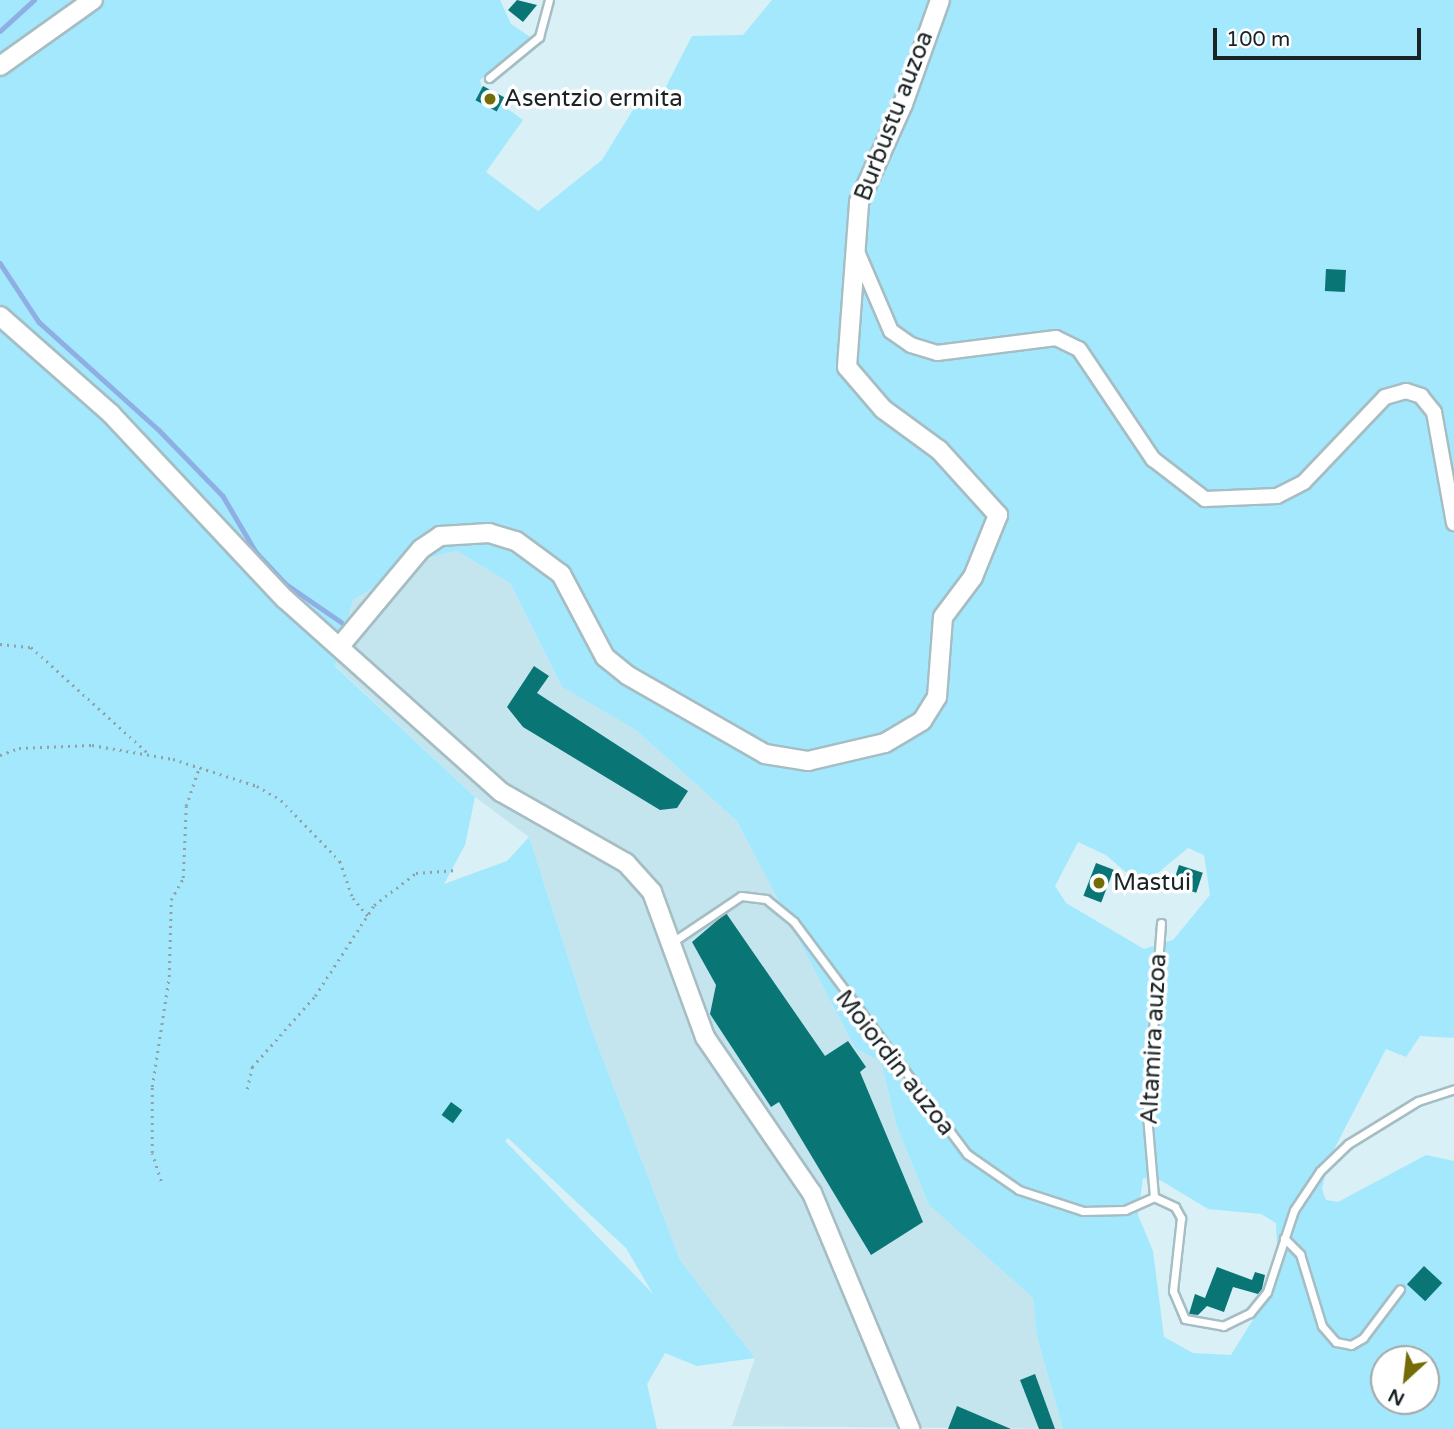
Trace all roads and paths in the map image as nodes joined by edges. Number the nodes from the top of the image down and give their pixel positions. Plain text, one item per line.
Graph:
1 (93, 0) edge
2 (548, 0) edge
3 (940, 0) edge
4 (0, 66) edge
5 (489, 78) dead end
6 (851, 239) junction
7 (0, 316) edge
8 (1454, 523) edge
9 (0, 644) edge
10 (340, 646) junction
11 (149, 754) junction
12 (0, 755) edge
13 (199, 768) junction
14 (457, 870) dead end
15 (368, 916) junction
16 (1161, 923) dead end
17 (670, 944) junction
18 (247, 1089) dead end
19 (1454, 1089) edge
20 (161, 1181) dead end
21 (1154, 1197) junction
22 (1284, 1238) junction
23 (1399, 1289) dead end
24 (911, 1429) edge

1 - 4 street
2 - 5 lane
3 - 6 street, Burbustu auzoa
6 - 8 street
6 - 10 street, Burbustu auzoa
7 - 10 street
9 - 11 path
10 - 17 street
11 - 12 path
11 - 13 path
13 - 15 path
13 - 20 path
14 - 15 path
15 - 18 path
16 - 21 lane, Altamira auzoa
17 - 21 lane, Moiordin auzoa
17 - 24 street
19 - 22 lane
21 - 22 lane
22 - 23 lane

